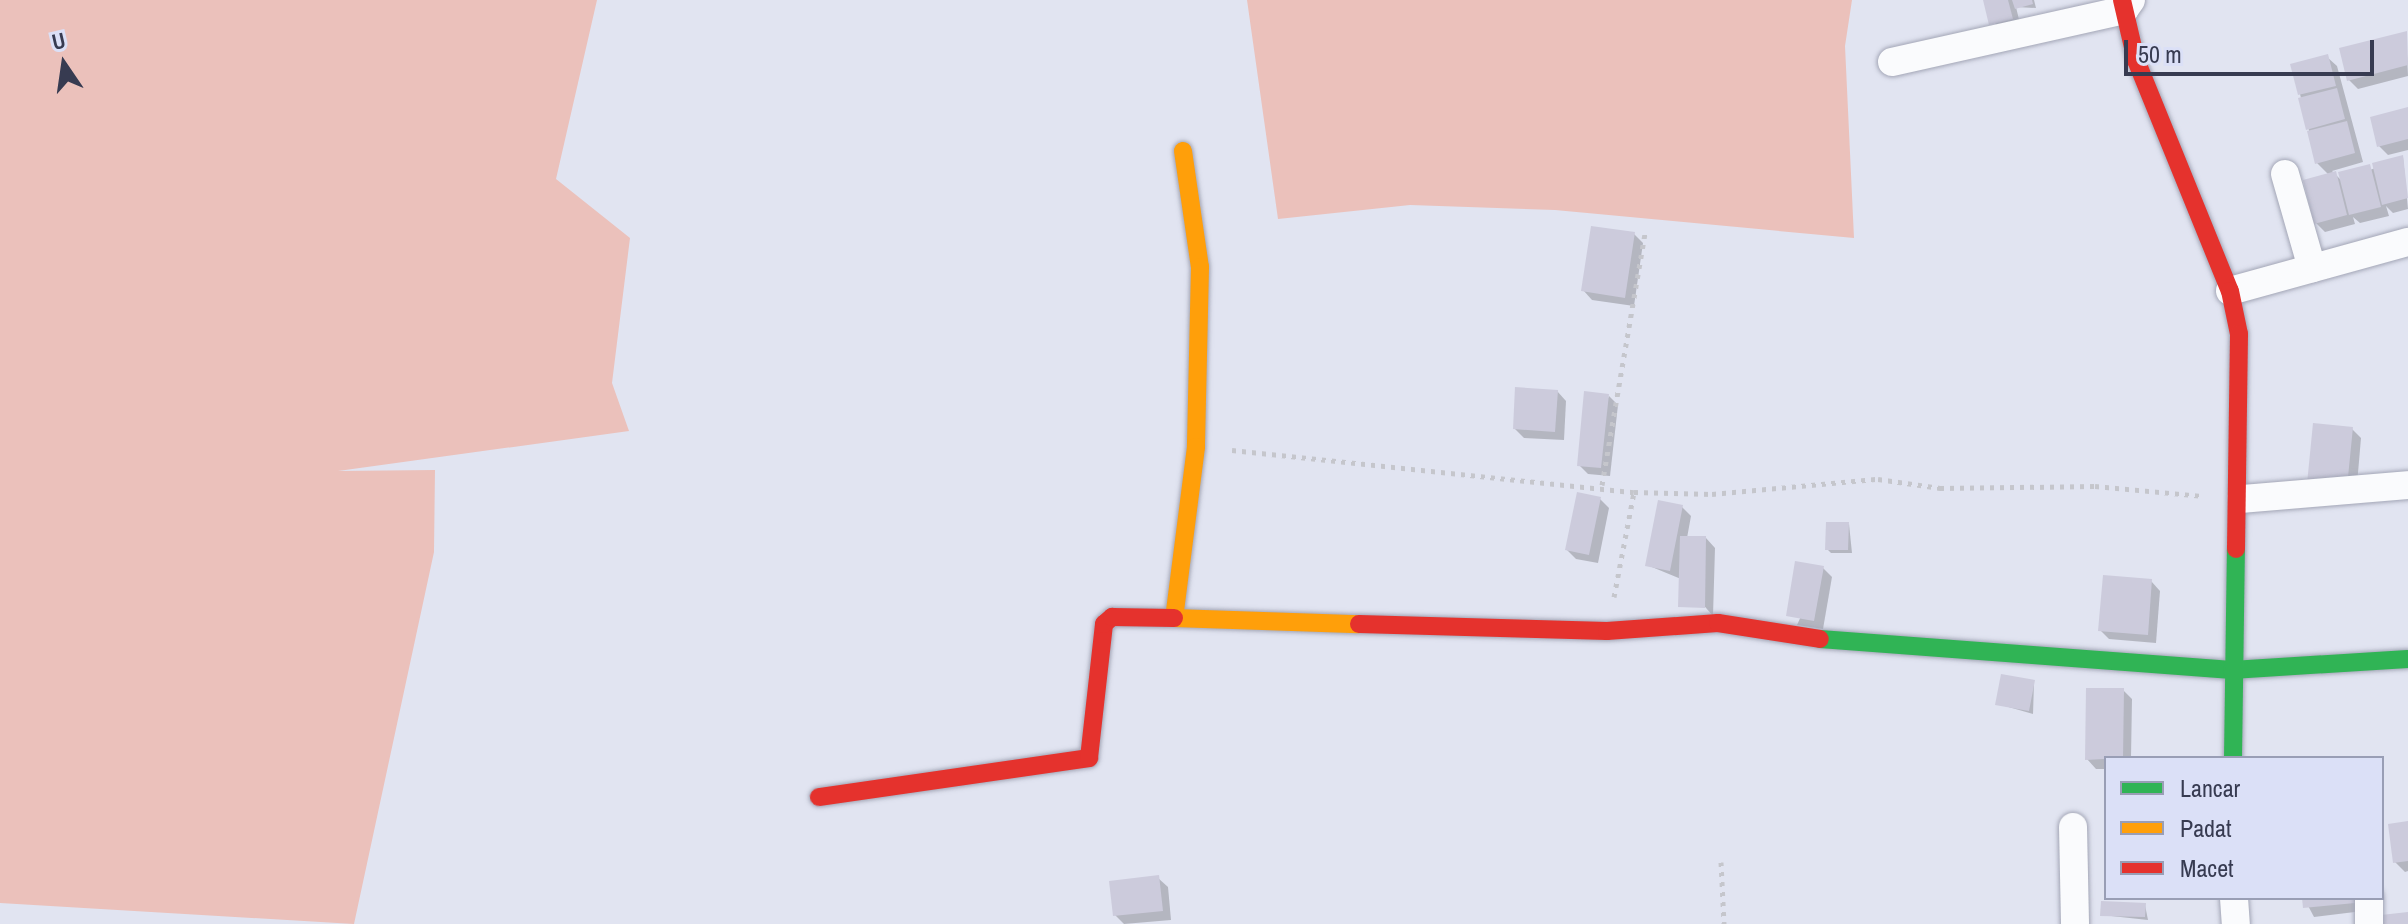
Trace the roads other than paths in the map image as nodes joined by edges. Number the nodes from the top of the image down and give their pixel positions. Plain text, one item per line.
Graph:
1 (2126, 3) edge
2 (1892, 62) dead end
3 (1183, 151) dead end
4 (2285, 174) dead end
5 (2408, 242) edge
6 (2312, 268) junction
7 (2230, 291) junction
8 (2408, 485) edge
9 (2242, 499) junction
10 (1174, 618) junction
11 (2408, 659) edge
12 (2232, 670) junction
13 (2233, 756) edge
14 (819, 797) dead end
15 (2073, 827) dead end
16 (2234, 900) edge
17 (2369, 900) edge
18 (2075, 924) edge
19 (2236, 924) edge
20 (2369, 924) edge

1 - 2 street
1 - 7 street
3 - 10 street
4 - 6 street
5 - 6 street
6 - 7 street
7 - 9 street
8 - 9 street
9 - 12 street
10 - 12 street
10 - 14 street
11 - 12 street
12 - 13 street
15 - 18 street
16 - 19 street
17 - 20 street

